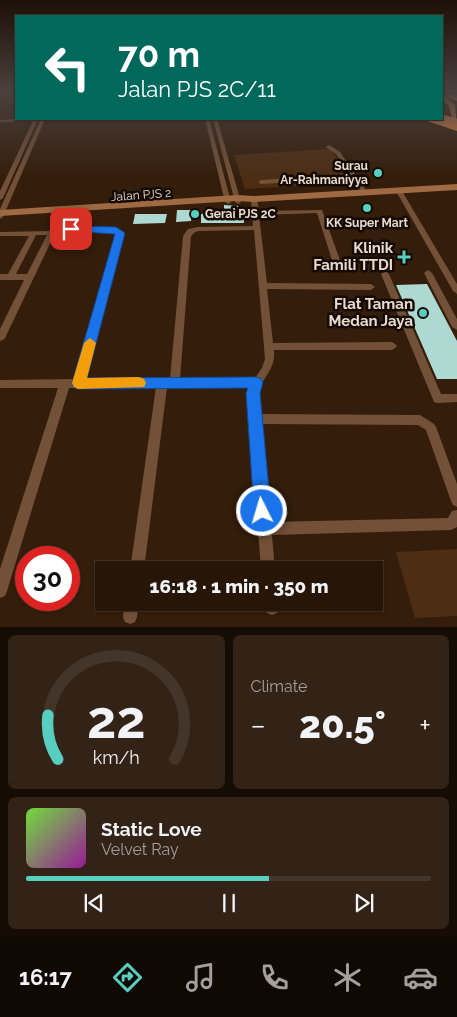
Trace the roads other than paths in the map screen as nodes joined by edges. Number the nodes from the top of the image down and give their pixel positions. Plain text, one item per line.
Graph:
1 (35, 121) edge
2 (42, 121) edge
3 (208, 121) edge
4 (216, 121) edge
5 (437, 121) edge
6 (457, 125) edge
7 (329, 148) dead end
8 (19, 156) joint
9 (27, 156) joint
10 (354, 176) junction
11 (261, 182) dead end
12 (457, 187) edge
13 (399, 191) junction
14 (365, 193) junction
15 (0, 198) edge
16 (254, 199) junction
17 (233, 200) junction
18 (62, 213) junction
19 (256, 213) junction
20 (1, 215) edge
21 (258, 228) junction
22 (53, 231) junction
23 (34, 233) junction
24 (0, 234) edge
25 (337, 263) dead end
26 (428, 273) dead end
27 (385, 274) dead end
28 (0, 277) edge
29 (11, 277) junction
30 (30, 277) junction
31 (263, 286) junction
32 (371, 287) dead end
33 (457, 291) edge
34 (457, 327) edge
35 (0, 338) edge
36 (392, 346) dead end
37 (269, 347) junction
38 (256, 382) junction
39 (65, 383) junction
40 (78, 383) junction
41 (169, 383) junction
42 (0, 384) edge
43 (457, 398) edge
44 (255, 419) junction
45 (420, 420) joint
46 (457, 501) edge
47 (454, 520) edge
48 (264, 529) junction
49 (139, 561) edge
50 (267, 561) edge
51 (0, 592) edge

1 - 8 street
2 - 9 street
3 - 17 street
4 - 17 street
5 - 6 highway
7 - 10 street
8 - 15 street
9 - 20 street
10 - 11 street
10 - 14 street
12 - 13 main road, Jalan PJS 2
13 - 14 main road, Jalan PJS 2
13 - 33 street
14 - 16 main road, Jalan PJS 2
16 - 17 main road, Jalan PJS 2
16 - 19 street
17 - 18 main road, Jalan PJS 2
17 - 20 main road, Jalan PJS 2
18 - 20 main road, Jalan PJS 2
18 - 22 street
19 - 21 street
19 - 25 street
21 - 31 street
21 - 41 street
22 - 23 street
22 - 30 street
22 - 40 street
23 - 24 street
23 - 29 street
26 - 34 street
27 - 43 street
28 - 29 street
29 - 30 street
30 - 35 street
31 - 32 street
31 - 37 street
36 - 37 street
37 - 38 street
38 - 41 street
38 - 44 street
39 - 40 street
39 - 42 street
39 - 51 street
40 - 41 street
41 - 49 street
44 - 45 street
44 - 48 street
45 - 46 street
47 - 48 street
48 - 50 street

